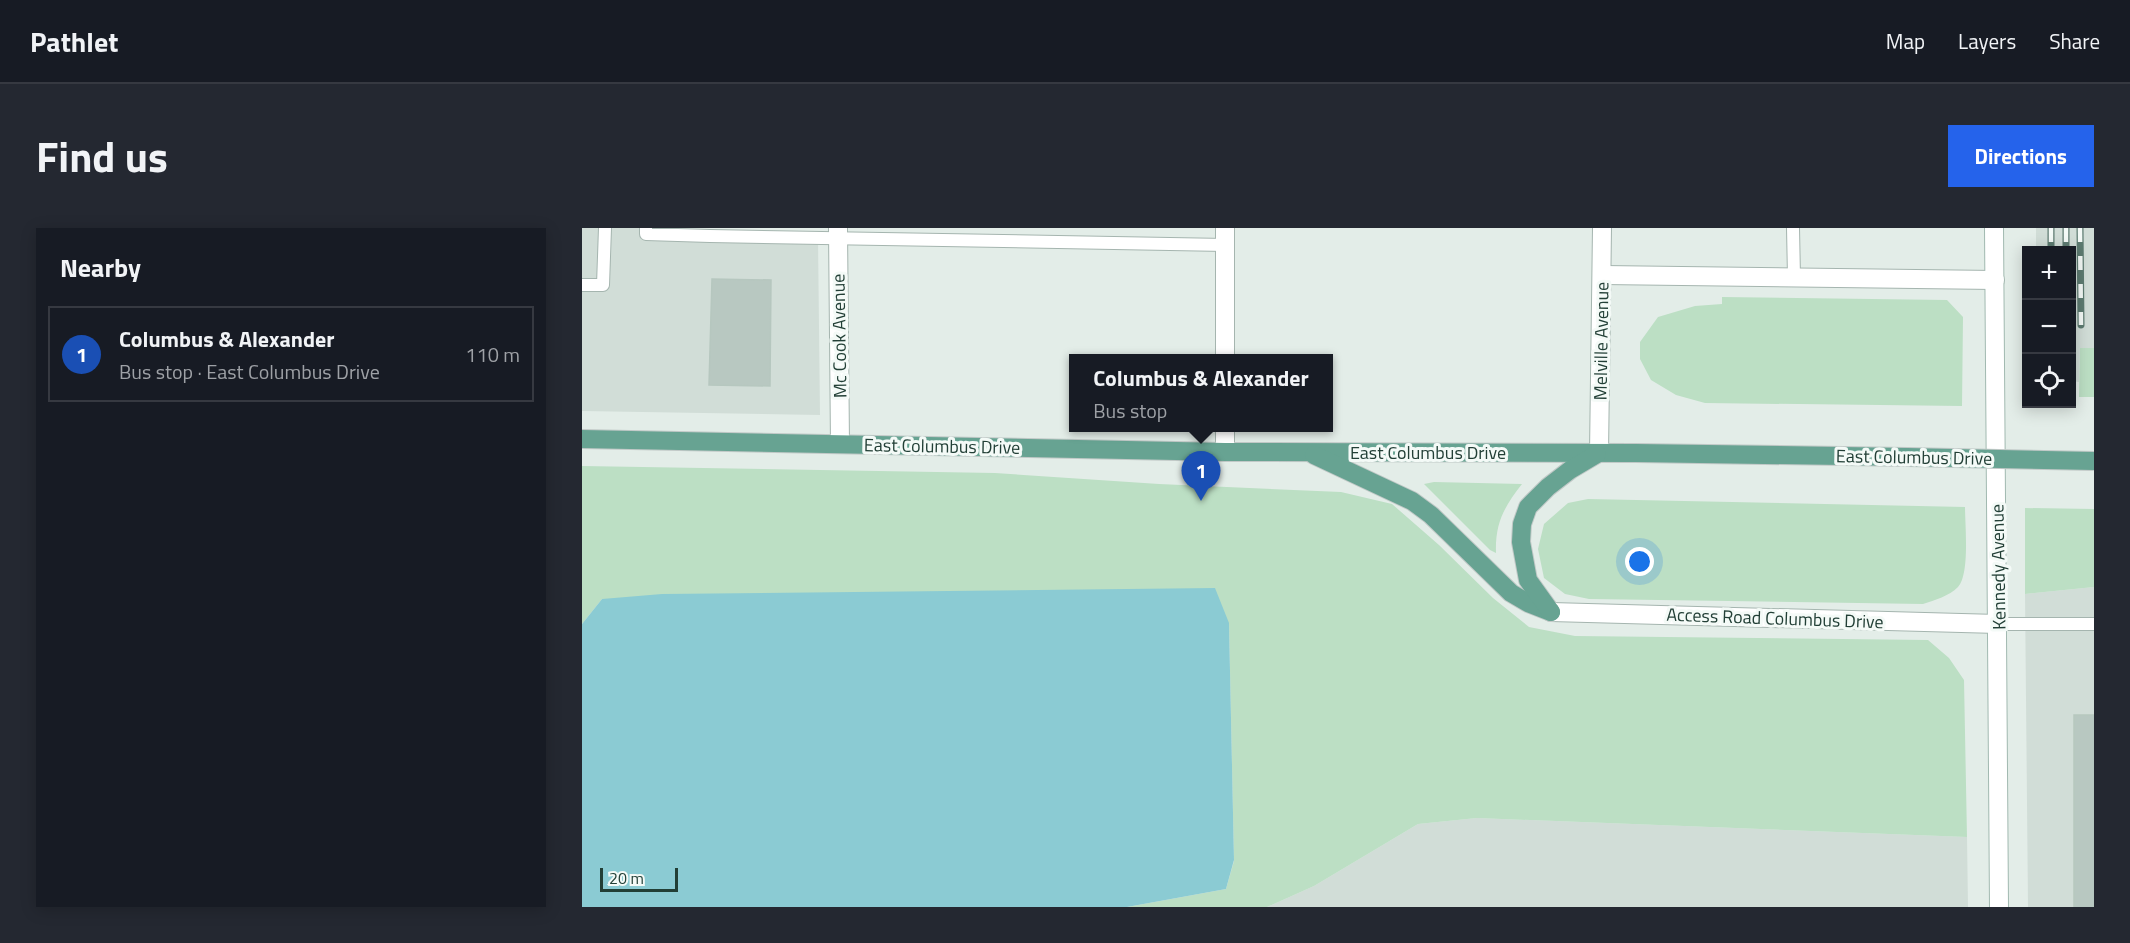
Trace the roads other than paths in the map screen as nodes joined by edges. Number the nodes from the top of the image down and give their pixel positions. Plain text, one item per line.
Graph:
1 (605, 228) edge
2 (1028, 228) edge
3 (1602, 228) edge
4 (1793, 228) edge
5 (1995, 228) edge
6 (646, 231) edge
7 (838, 233) edge
8 (1225, 237) edge
9 (1029, 242) junction
10 (1602, 275) junction
11 (1794, 278) junction
12 (1995, 280) junction
13 (582, 285) edge
14 (1225, 354) edge
15 (1225, 432) edge
16 (582, 439) edge
17 (840, 444) junction
18 (1225, 452) junction
19 (1307, 452) junction
20 (1599, 453) junction
21 (2094, 461) edge
22 (1551, 612) junction
23 (1998, 624) junction
24 (2094, 624) edge
25 (1999, 907) edge

1 - 13 lane
2 - 9 lane
3 - 10 street, Melville Avenue
4 - 11 lane
5 - 12 street, Kennedy Avenue
6 - 7 lane
7 - 9 lane
7 - 17 street, Mc Cook Avenue
8 - 9 lane
8 - 14 street
10 - 11 street
10 - 20 street, Melville Avenue
11 - 12 street
12 - 23 street, Kennedy Avenue
15 - 18 street
16 - 17 main road, East Columbus Drive
17 - 18 main road, East Columbus Drive
18 - 19 main road, East Columbus Drive
19 - 20 main road, East Columbus Drive
19 - 22 main road
20 - 21 main road, East Columbus Drive, bridge
20 - 22 main road
22 - 23 street, Access Road Columbus Drive
23 - 24 lane
23 - 25 street, Kennedy Avenue

